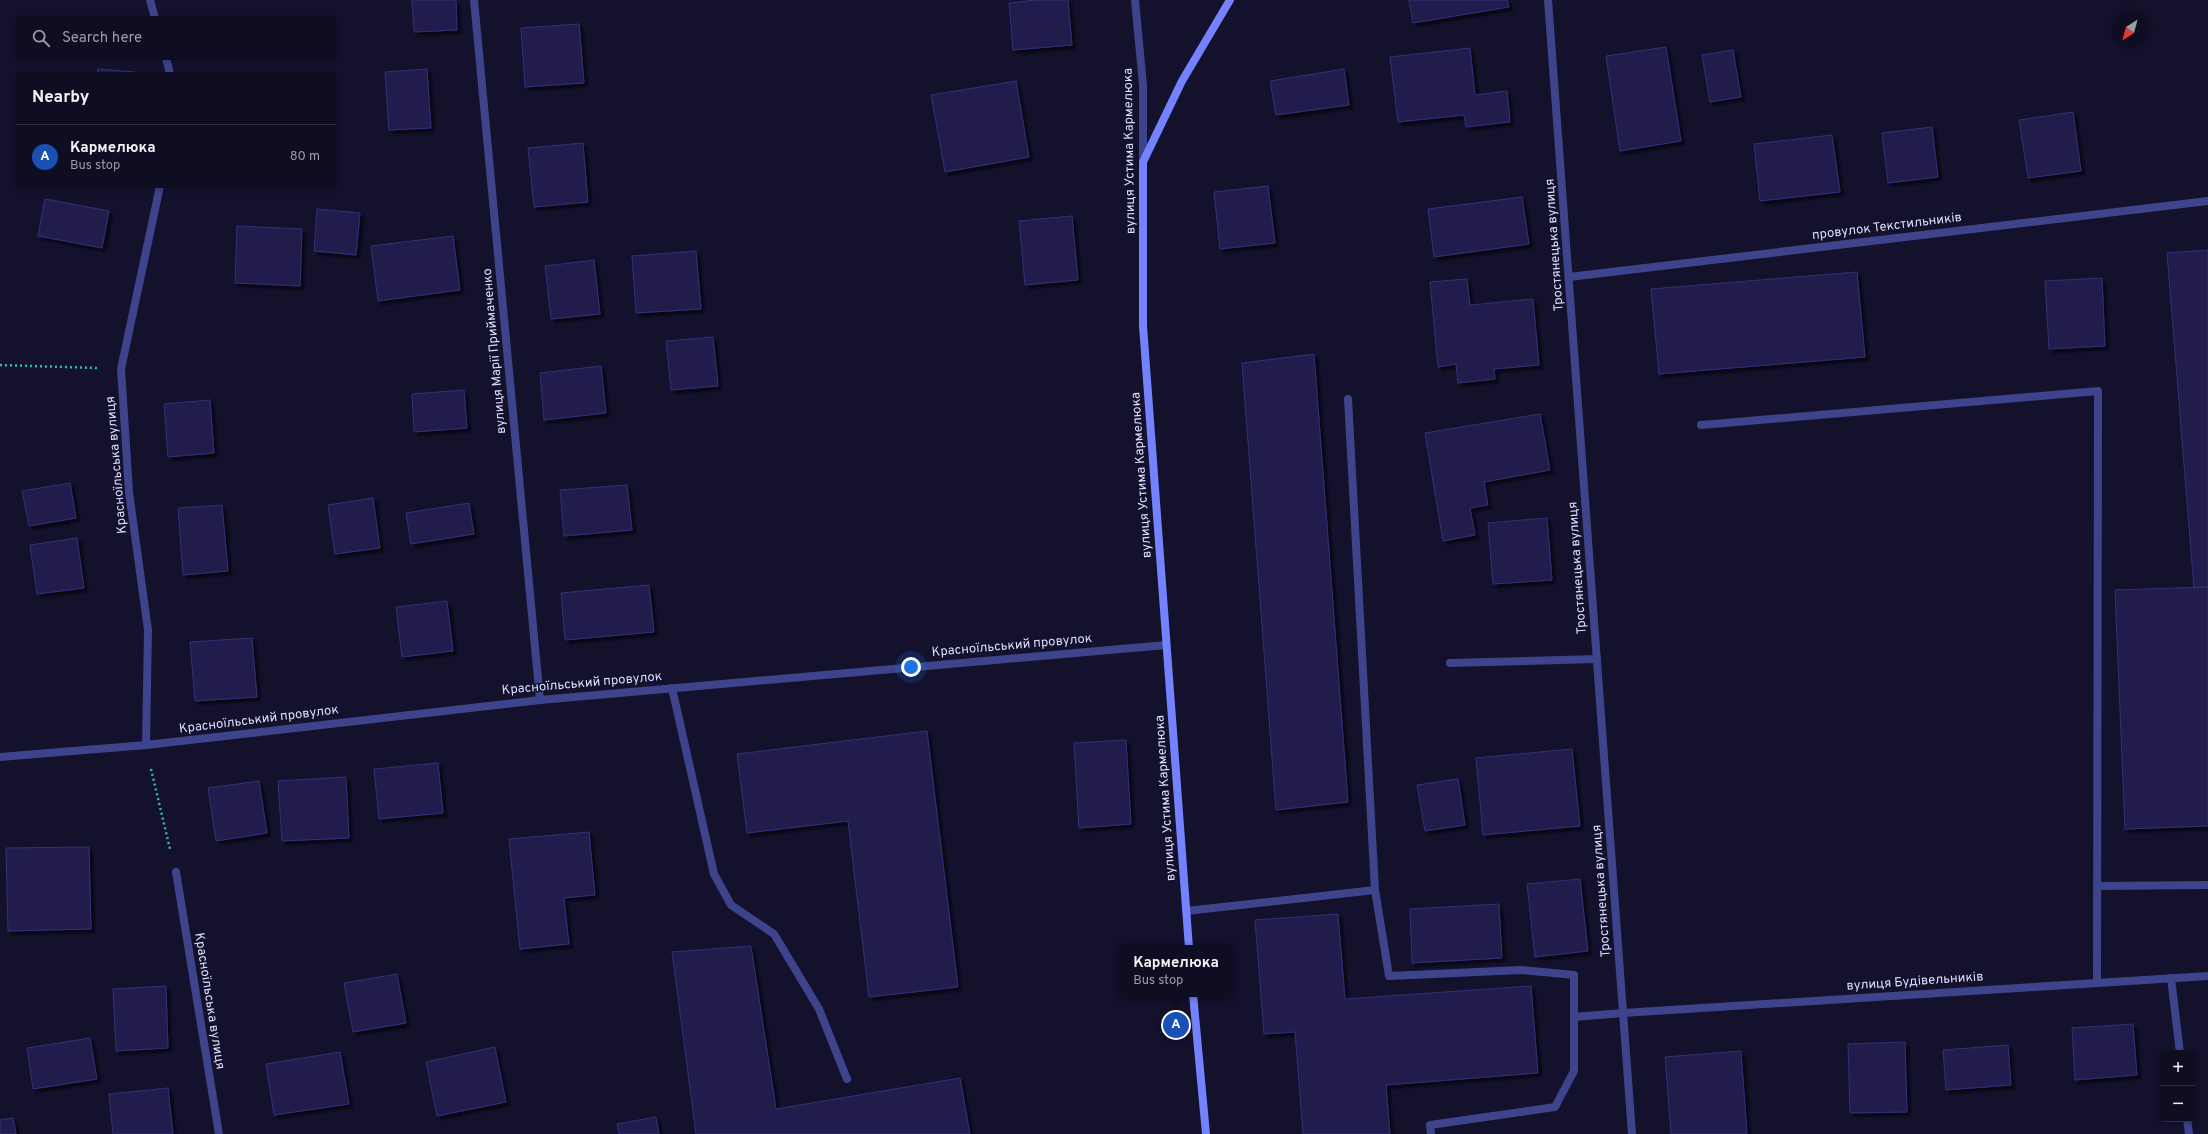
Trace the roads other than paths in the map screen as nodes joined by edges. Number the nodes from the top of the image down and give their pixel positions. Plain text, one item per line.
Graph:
1 (150, 0) edge
2 (474, 0) edge
3 (1135, 0) edge
4 (1230, 0) edge
5 (1548, 0) edge
6 (154, 16) edge
7 (166, 60) edge
8 (170, 72) edge
9 (1143, 162) junction
10 (160, 188) edge
11 (2208, 202) edge
12 (1569, 277) junction
13 (1348, 399) dead end
14 (1701, 425) dead end
15 (1166, 645) junction
16 (1597, 659) junction
17 (1450, 663) dead end
18 (672, 688) junction
19 (540, 700) junction
20 (146, 745) junction
21 (0, 757) edge
22 (176, 872) road end
23 (2208, 885) edge
24 (2097, 886) junction
25 (1375, 890) junction
26 (1186, 911) junction
27 (1189, 945) edge
28 (2208, 976) edge
29 (2171, 978) junction
30 (2097, 983) junction
31 (1193, 997) edge
32 (1623, 1013) junction
33 (1574, 1017) junction
34 (2180, 1050) edge
35 (847, 1079) dead end
36 (2187, 1122) edge
37 (219, 1134) edge
38 (1206, 1134) edge
39 (1431, 1134) edge
40 (1632, 1134) edge
41 (2189, 1134) edge

1 - 6 street
2 - 19 street, вулиця Марії Приймаченко
3 - 9 street, вулиця Устима Кармелюка
4 - 9 main road
5 - 12 street, Тростянецька вулиця
7 - 8 street
9 - 15 main road, вулиця Устима Кармелюка
10 - 20 street, Красноїльська вулиця
11 - 12 street, провулок Текстильників
12 - 16 street, Тростянецька вулиця
13 - 25 street
14 - 24 street
15 - 18 street, Красноїльський провулок
15 - 26 main road, вулиця Устима Кармелюка
16 - 17 street
16 - 32 street, Тростянецька вулиця
18 - 19 street, Красноїльський провулок
18 - 35 street
19 - 20 street, Красноїльський провулок
20 - 21 street, Красноїльський провулок
22 - 37 street, Красноїльська вулиця
23 - 24 street
24 - 30 street
25 - 26 street
25 - 33 street
26 - 27 main road, вулиця Устима Кармелюка
28 - 29 street, вулиця Будівельників
29 - 30 street, вулиця Будівельників
29 - 34 street
30 - 32 street, вулиця Будівельників
31 - 38 main road
32 - 33 street, вулиця Будівельників
32 - 40 street, Тростянецька вулиця
33 - 39 street
36 - 41 street

